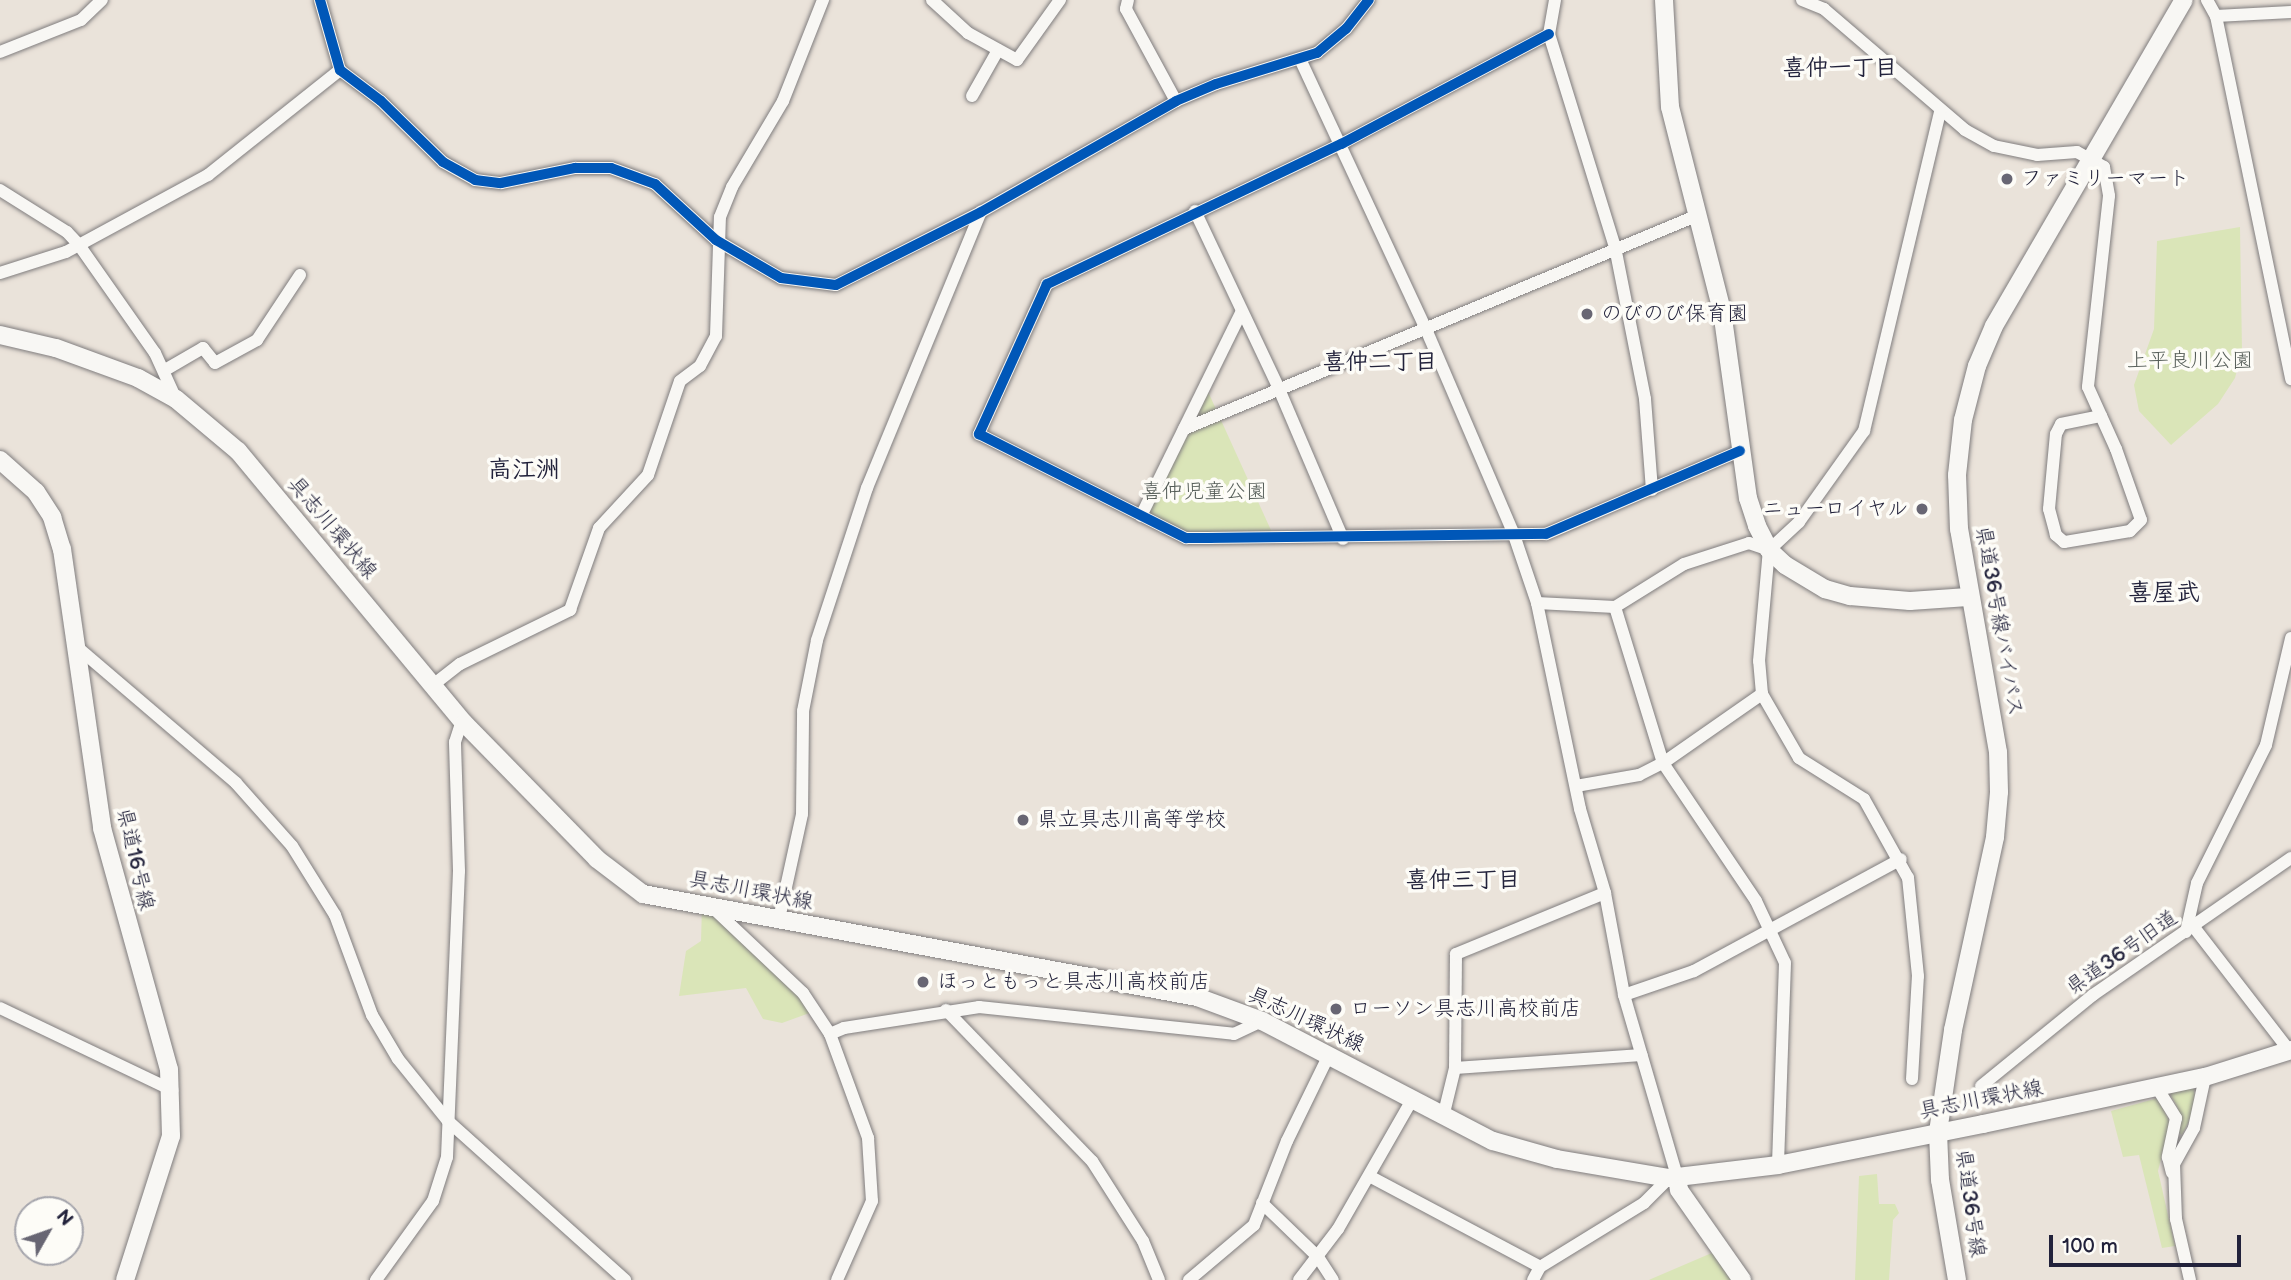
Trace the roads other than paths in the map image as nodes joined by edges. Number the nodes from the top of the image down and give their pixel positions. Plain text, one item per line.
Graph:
1 (102, 0) edge
2 (320, 0) edge
3 (823, 0) edge
4 (932, 0) edge
5 (1060, 0) edge
6 (1128, 0) edge
7 (1370, 0) edge
8 (1555, 0) edge
9 (1664, 0) edge
10 (1802, 0) edge
11 (2184, 0) edge
12 (2207, 0) edge
13 (2291, 12) edge
14 (2216, 16) junction
15 (1549, 34) junction
16 (998, 50) junction
17 (0, 52) edge
18 (1300, 59) junction
19 (340, 70) junction
20 (972, 96) dead end
21 (1176, 101) junction
22 (1940, 112) junction
23 (1341, 144) junction
24 (2094, 158) junction
25 (0, 190) edge
26 (1195, 211) junction
27 (981, 212) junction
28 (1696, 216) junction
29 (716, 240) junction
30 (79, 245) junction
31 (1615, 247) junction
32 (0, 273) edge
33 (300, 275) dead end
34 (1241, 313) junction
35 (1425, 327) junction
36 (0, 335) edge
37 (165, 370) junction
38 (2291, 378) edge
39 (1279, 389) junction
40 (176, 399) junction
41 (2101, 416) junction
42 (1184, 429) junction
43 (1740, 451) junction
44 (0, 460) edge
45 (1652, 490) junction
46 (1141, 516) junction
47 (1514, 536) junction
48 (1343, 539) junction
49 (1769, 550) junction
50 (1968, 597) junction
51 (1536, 603) junction
52 (1615, 607) junction
53 (2291, 638) edge
54 (77, 647) junction
55 (433, 685) junction
56 (1762, 694) junction
57 (462, 720) junction
58 (1664, 763) junction
59 (1576, 786) junction
60 (2291, 858) edge
61 (1901, 859) junction
62 (1605, 893) junction
63 (712, 907) junction
64 (779, 919) junction
65 (2189, 929) junction
66 (1771, 930) junction
67 (1624, 995) junction
68 (0, 1008) edge
69 (946, 1010) junction
70 (1262, 1021) junction
71 (830, 1034) junction
72 (2290, 1050) edge
73 (1329, 1055) junction
74 (1642, 1055) junction
75 (1455, 1068) junction
76 (2205, 1077) junction
77 (1912, 1079) dead end
78 (1981, 1086) dead end
79 (2156, 1086) junction
80 (172, 1090) junction
81 (1413, 1098) junction
82 (1443, 1117) junction
83 (448, 1121) junction
84 (1938, 1132) junction
85 (1778, 1165) junction
86 (1370, 1177) junction
87 (1673, 1177) junction
88 (2175, 1183) junction
89 (1262, 1203) junction
90 (1318, 1257) junction
91 (1540, 1267) junction
92 (125, 1280) edge
93 (376, 1280) edge
94 (625, 1280) edge
95 (837, 1280) edge
96 (1159, 1280) edge
97 (1189, 1280) edge
98 (1299, 1280) edge
99 (1333, 1280) edge
100 (1534, 1280) edge
101 (1742, 1280) edge
102 (1958, 1280) edge
103 (2190, 1280) edge

1 - 17 street
2 - 19 street
3 - 29 street
4 - 16 street
5 - 16 street
6 - 21 street
7 - 18 street
8 - 15 street
9 - 28 main road
10 - 22 street
11 - 24 main road, 県道36号線バイパス
12 - 14 street
13 - 14 street
14 - 38 street
15 - 23 street
15 - 31 street
16 - 20 street
18 - 21 street
18 - 23 street
19 - 29 street
19 - 30 street
21 - 27 street
22 - 24 street
22 - 49 street
23 - 26 street
23 - 35 street
24 - 41 street
24 - 50 main road, 県道36号線バイパス
25 - 30 street
26 - 34 street
26 - 46 street
27 - 29 street
27 - 64 street
28 - 31 street
28 - 43 main road
29 - 55 street
30 - 32 street
30 - 37 street
31 - 35 street
31 - 45 street
33 - 37 street
34 - 39 street
34 - 42 street
35 - 39 street
35 - 47 street
36 - 40 main road, 具志川環状線
37 - 40 street
39 - 42 street
39 - 48 street
40 - 55 main road, 具志川環状線
41 - 41 street
42 - 46 street
43 - 45 street
43 - 49 main road
44 - 54 main road, 県道16号線
45 - 47 street
46 - 48 street
47 - 48 street
47 - 51 street
49 - 50 main road
49 - 52 street
49 - 56 street
50 - 84 main road, 県道36号線バイパス
51 - 52 street
51 - 59 street
52 - 58 street
53 - 65 street
54 - 80 main road, 県道16号線
54 - 83 street
55 - 57 main road, 具志川環状線
56 - 58 street
56 - 61 street
57 - 63 main road, 具志川環状線
57 - 83 street
58 - 59 street
58 - 66 street
59 - 62 street
60 - 65 street, 県道36号旧道
61 - 66 street
61 - 77 street
62 - 67 street
62 - 75 street
63 - 64 main road, 具志川環状線
63 - 71 street
64 - 70 main road, 具志川環状線
65 - 72 street
65 - 78 street, 県道36号旧道
66 - 67 street
66 - 85 street
67 - 74 street
68 - 80 street
69 - 70 street
69 - 71 street
69 - 96 street
70 - 73 main road, 具志川環状線
71 - 95 street
72 - 76 main road, 具志川環状線
73 - 81 main road, 具志川環状線
73 - 89 street
74 - 75 street
74 - 87 street
75 - 82 street
76 - 79 main road, 具志川環状線
76 - 88 street
79 - 84 main road, 具志川環状線
79 - 88 street
80 - 92 main road, 県道16号線
81 - 82 main road, 具志川環状線
81 - 86 street
82 - 87 main road, 具志川環状線
83 - 93 street
83 - 94 street
84 - 85 main road, 具志川環状線
84 - 102 main road, 県道36号線
85 - 87 main road, 具志川環状線
86 - 90 street
86 - 91 street
87 - 91 street
87 - 101 main road
88 - 103 street
89 - 90 street
89 - 97 street
90 - 98 street
90 - 99 street
91 - 100 street

